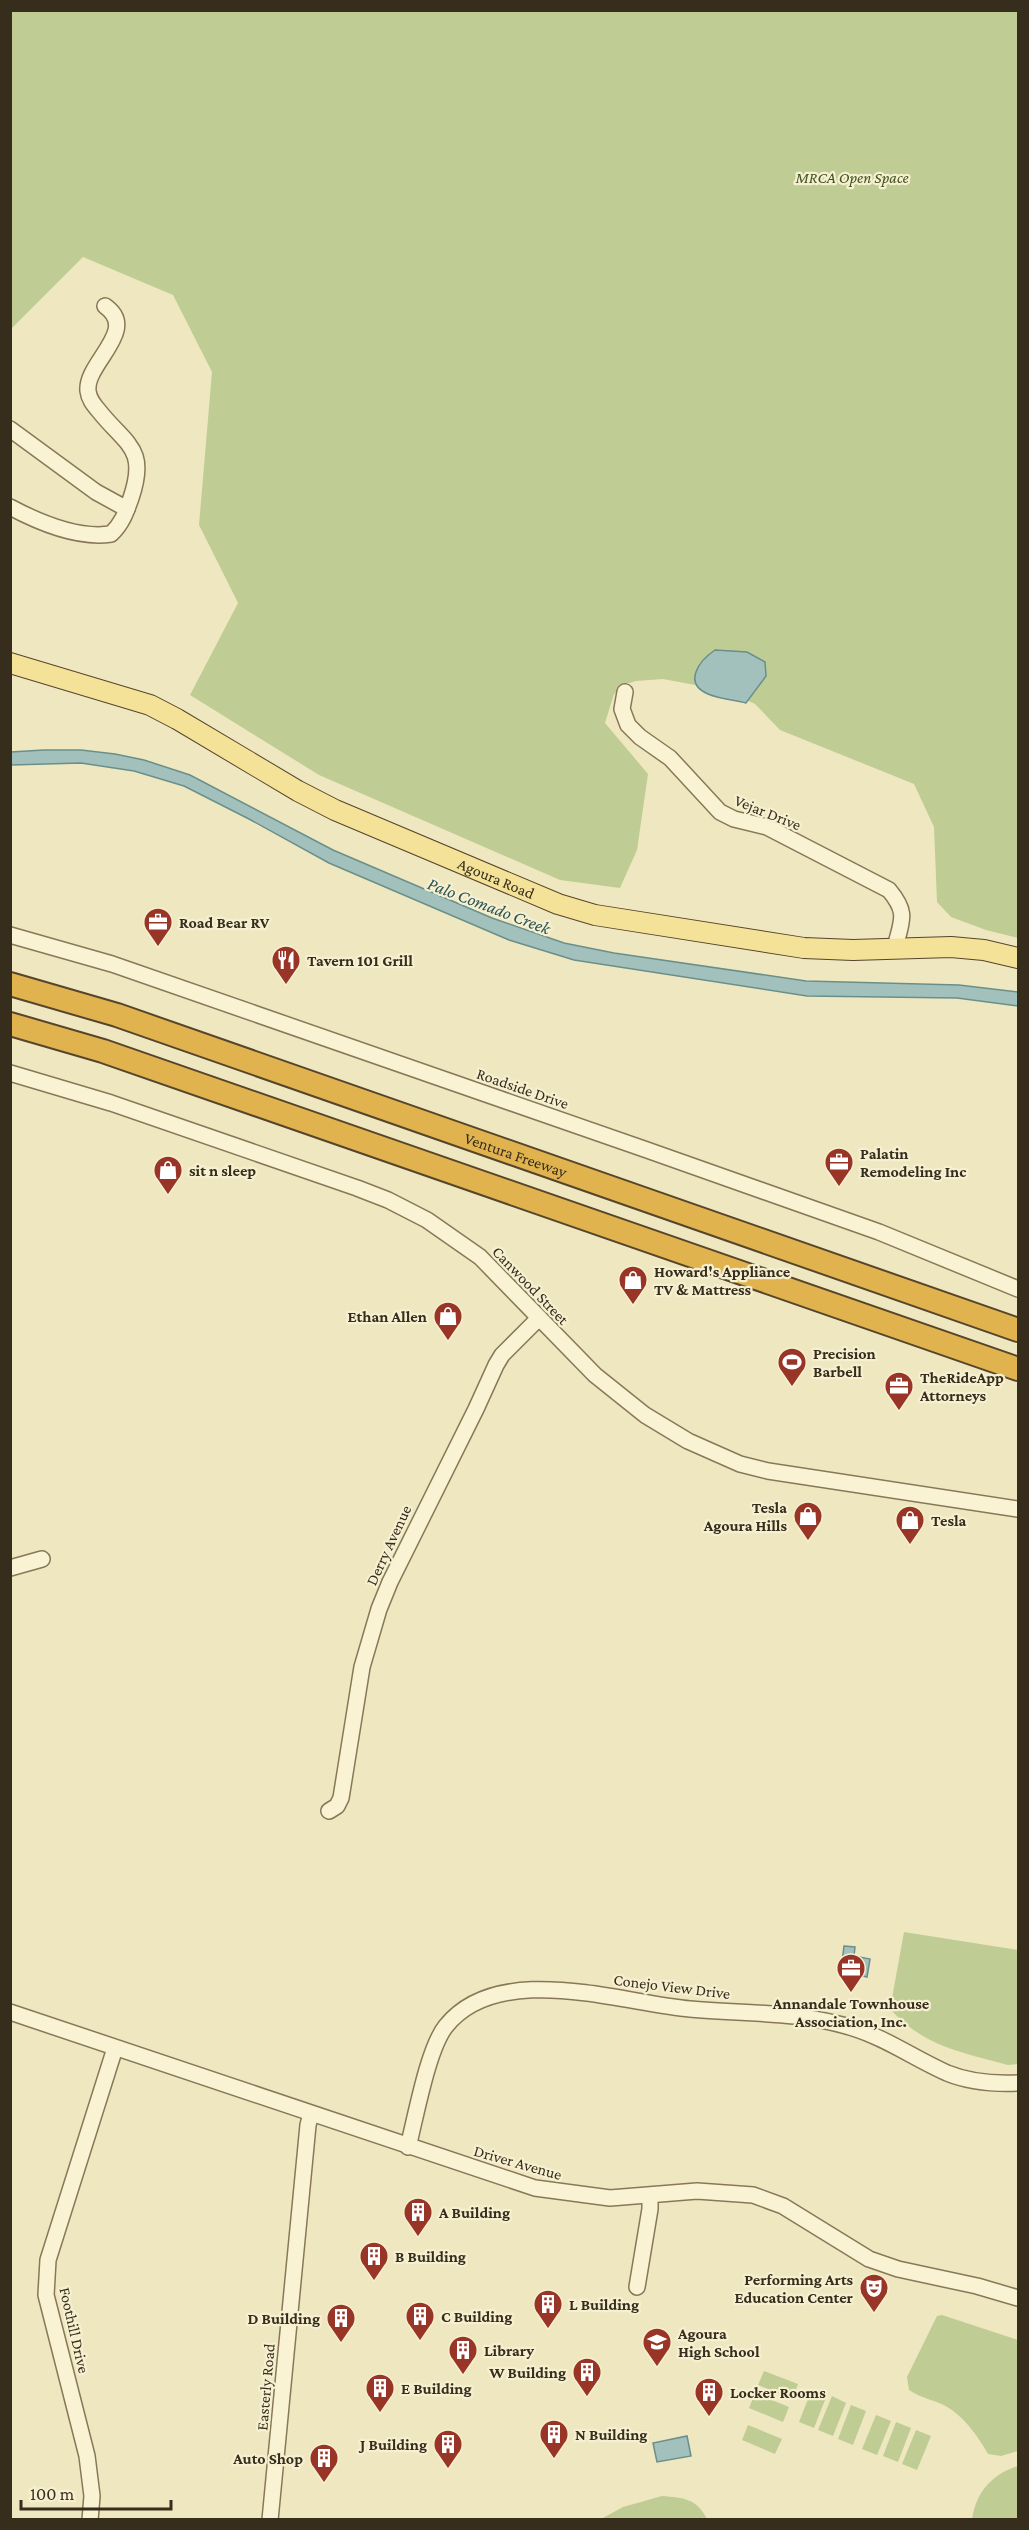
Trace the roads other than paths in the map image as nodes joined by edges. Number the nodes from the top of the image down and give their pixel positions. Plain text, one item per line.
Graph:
1 (105, 306) dead end
2 (10, 429) edge
3 (10, 507) edge
4 (127, 509) junction
5 (10, 663) edge
6 (625, 693) dead end
7 (10, 935) edge
8 (895, 948) junction
9 (1018, 958) edge
10 (10, 984) edge
11 (10, 1024) edge
12 (10, 1073) edge
13 (1018, 1289) edge
14 (539, 1318) junction
15 (1018, 1330) edge
16 (1018, 1369) edge
17 (1018, 1509) edge
18 (42, 1559) dead end
19 (10, 1568) edge
20 (329, 1811) dead end
21 (10, 2012) edge
22 (114, 2048) junction
23 (1018, 2083) edge
24 (311, 2114) junction
25 (408, 2146) junction
26 (650, 2197) junction
27 (637, 2287) dead end
28 (1018, 2298) edge
29 (90, 2520) edge
30 (270, 2520) edge

1 - 4 street
2 - 4 street
3 - 4 street
5 - 8 main road, Agoura Road
6 - 8 street, Vejar Drive
7 - 13 street, Roadside Drive
8 - 9 main road, Agoura Road
10 - 15 highway, Ventura Freeway
11 - 16 highway
12 - 14 street, Canwood Street
14 - 17 street, Canwood Street
14 - 20 street, Derry Avenue
18 - 19 street
21 - 22 street, Driver Avenue
22 - 24 street, Driver Avenue
22 - 29 street, Foothill Drive
23 - 25 street, Conejo View Drive
24 - 25 street, Driver Avenue
24 - 30 street, Easterly Road
25 - 26 street, Driver Avenue
26 - 27 street
26 - 28 street, Driver Avenue

